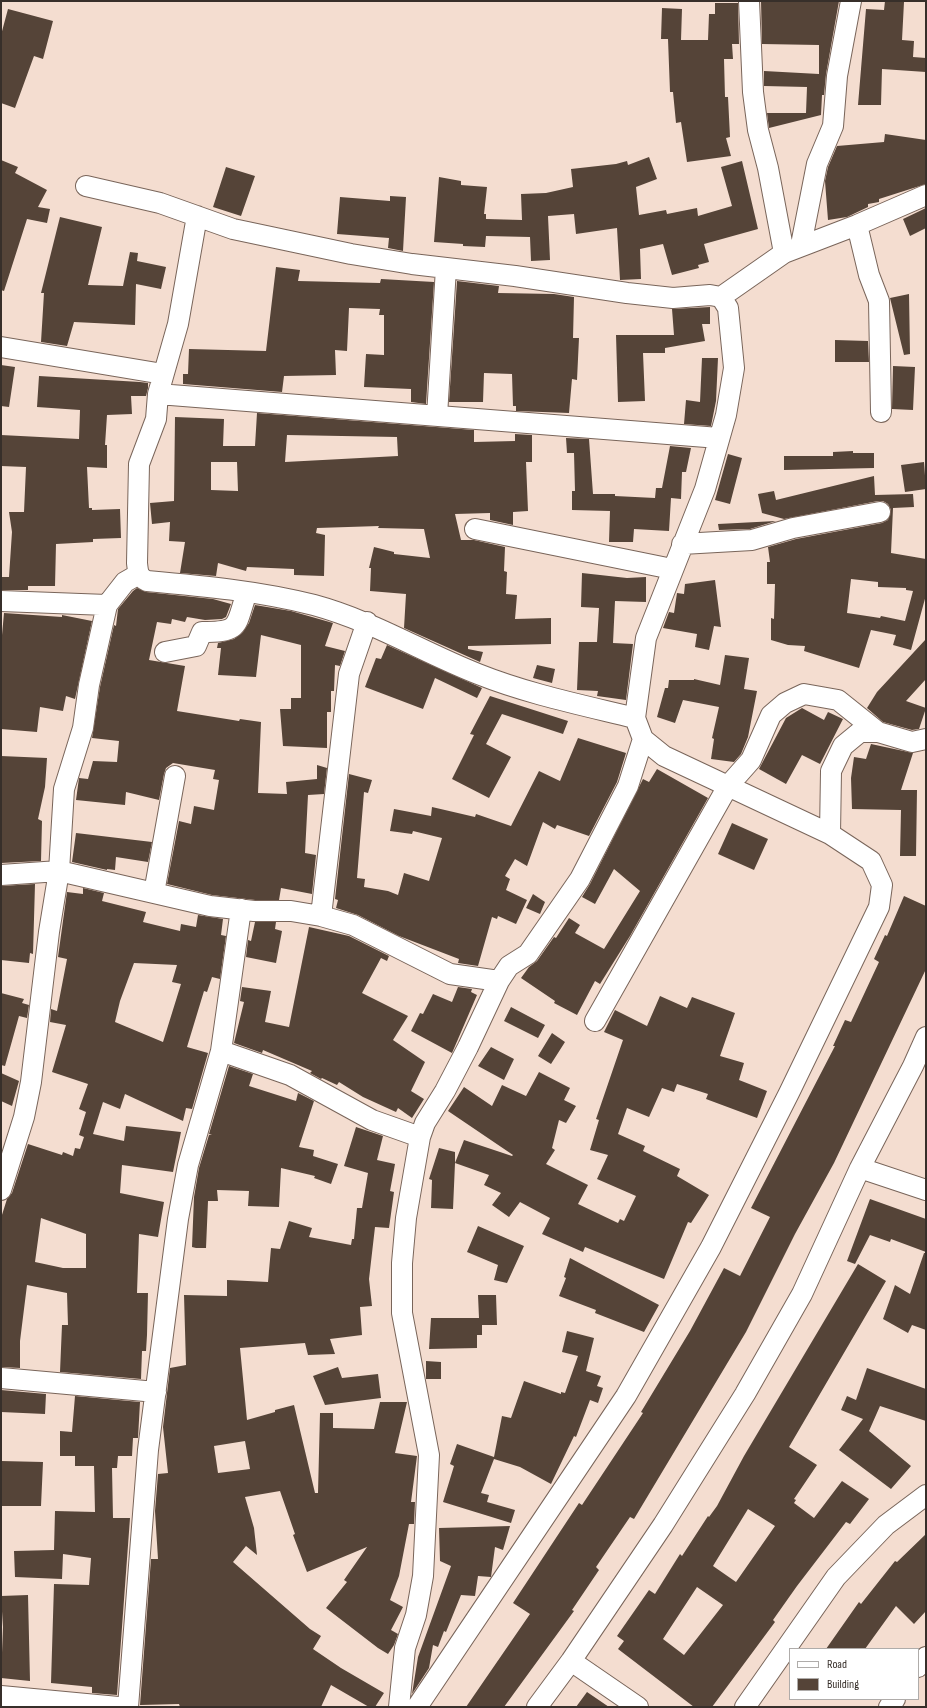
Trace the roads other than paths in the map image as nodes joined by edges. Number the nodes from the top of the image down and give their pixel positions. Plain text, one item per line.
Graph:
1 (749, 1) edge
2 (851, 1) edge
3 (86, 186) dead end
4 (926, 195) edge
5 (197, 216) junction
6 (857, 224) junction
7 (793, 249) junction
8 (446, 268) junction
9 (721, 297) junction
10 (1, 347) edge
11 (163, 374) junction
12 (158, 394) junction
13 (881, 412) dead end
14 (437, 416) junction
15 (719, 438) junction
16 (880, 512) dead end
17 (474, 529) dead end
18 (682, 544) junction
19 (672, 569) junction
20 (138, 574) junction
21 (247, 592) junction
22 (1, 602) edge
23 (107, 605) junction
24 (367, 622) junction
25 (165, 652) dead end
26 (635, 718) junction
27 (878, 732) junction
28 (926, 738) edge
29 (643, 739) junction
30 (176, 776) dead end
31 (728, 786) junction
32 (830, 834) junction
33 (59, 871) junction
34 (1, 875) edge
35 (154, 893) junction
36 (241, 910) junction
37 (321, 916) junction
38 (499, 981) junction
39 (595, 1021) dead end
40 (926, 1037) edge
41 (221, 1051) junction
42 (420, 1136) junction
43 (860, 1168) junction
44 (1, 1190) edge
45 (926, 1190) edge
46 (1, 1378) edge
47 (156, 1392) junction
48 (926, 1495) edge
49 (926, 1657) edge
50 (571, 1661) junction
51 (919, 1666) edge
52 (1, 1696) edge
53 (118, 1707) edge
54 (128, 1707) edge
55 (399, 1707) edge
56 (417, 1707) edge
57 (537, 1707) edge
58 (638, 1707) edge
59 (745, 1707) edge

1 - 7 street
2 - 7 street
3 - 5 street
4 - 6 street
5 - 8 street
5 - 11 street
6 - 7 street
6 - 13 street
7 - 9 street
8 - 9 street
8 - 14 street
9 - 15 street
10 - 11 street
11 - 12 street
12 - 14 street
12 - 20 street
14 - 15 street
15 - 18 street
16 - 18 street
17 - 19 street
18 - 19 street
19 - 26 street
20 - 21 street
20 - 23 street
21 - 24 street
21 - 25 street
22 - 23 street
23 - 33 street
24 - 26 street
24 - 37 street
26 - 29 street
27 - 28 street
27 - 31 street
27 - 32 street
29 - 31 street
29 - 38 street
30 - 35 street
31 - 32 street
31 - 39 street
32 - 56 street
33 - 34 street
33 - 35 street
33 - 44 street
35 - 36 street
36 - 37 street
36 - 41 street
37 - 38 street
38 - 42 street
40 - 43 street
41 - 42 street
41 - 47 street
42 - 55 street
43 - 45 street
43 - 50 street
46 - 47 street
47 - 54 street
48 - 59 street
49 - 51 street
50 - 57 street
50 - 58 street
52 - 53 street

